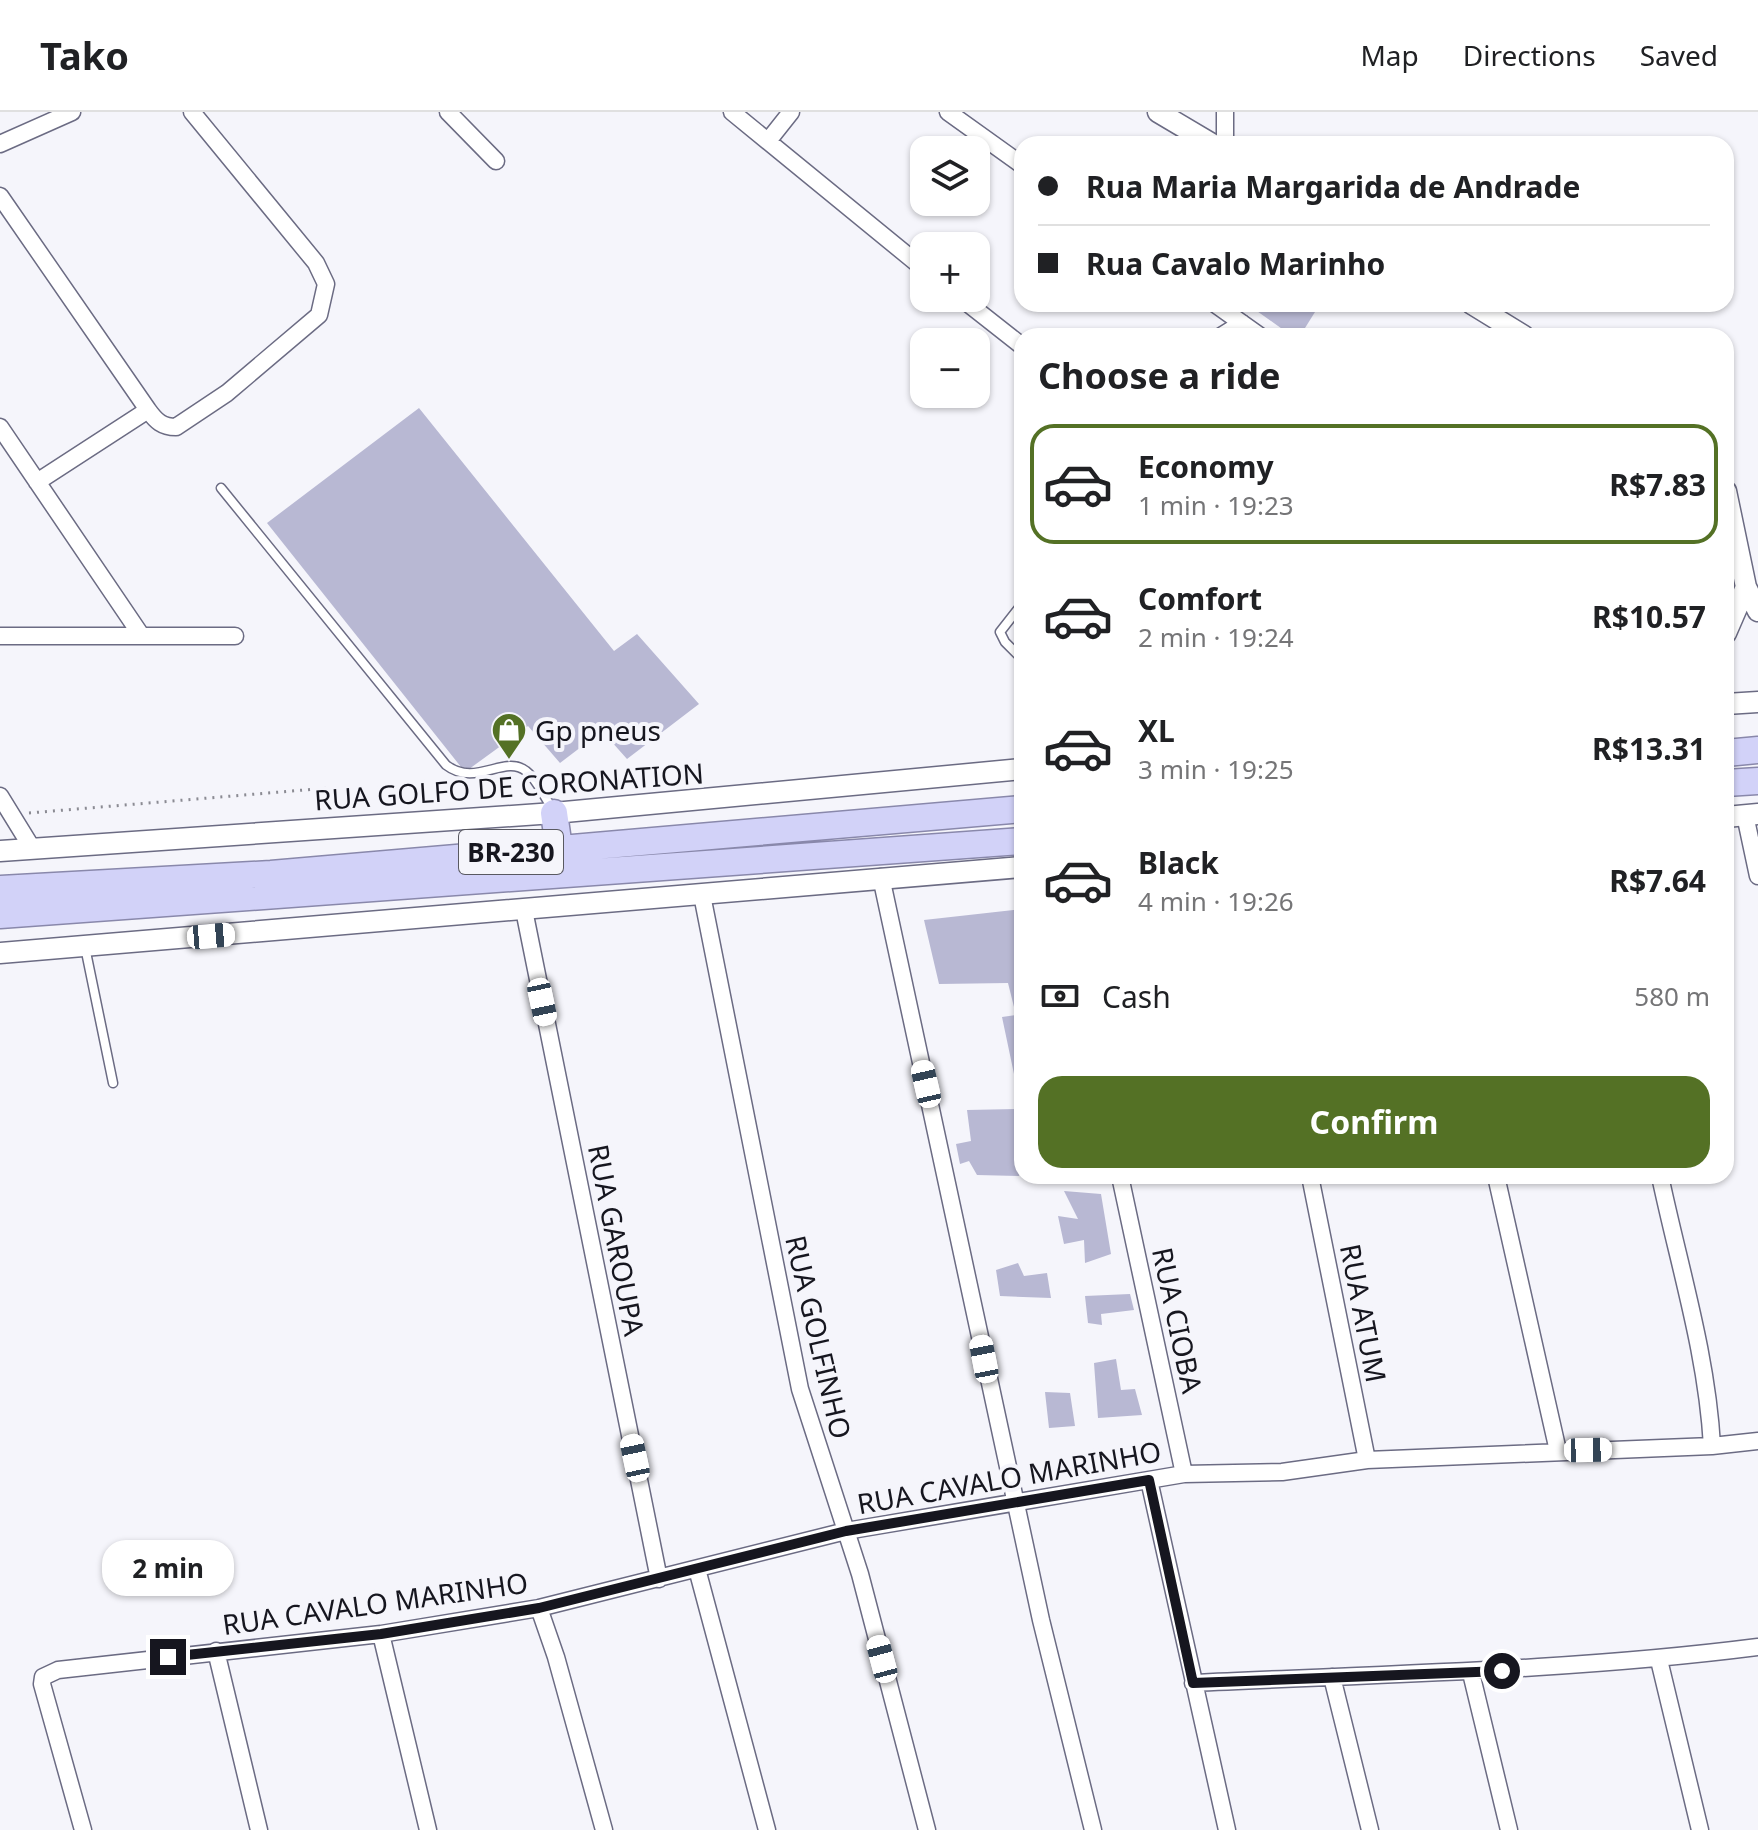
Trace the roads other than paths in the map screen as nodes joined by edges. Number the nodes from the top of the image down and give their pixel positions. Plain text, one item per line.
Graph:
1 (72, 112) edge
2 (192, 112) edge
3 (448, 112) edge
4 (732, 112) edge
5 (791, 112) edge
6 (948, 112) edge
7 (1158, 112) edge
8 (1225, 112) edge
9 (1198, 136) edge
10 (1225, 136) edge
11 (768, 141) junction
12 (0, 144) edge
13 (1014, 159) edge
14 (496, 161) dead end
15 (0, 196) edge
16 (910, 258) edge
17 (979, 312) edge
18 (1226, 312) edge
19 (1485, 312) edge
20 (1242, 323) junction
21 (1234, 328) edge
22 (1249, 328) edge
23 (1511, 328) edge
24 (1014, 340) edge
25 (148, 410) junction
26 (0, 427) edge
27 (37, 482) junction
28 (221, 488) dead end
29 (1734, 529) edge
30 (1746, 587) junction
31 (1758, 611) edge
32 (1014, 614) edge
33 (1734, 615) edge
34 (141, 635) junction
35 (0, 636) edge
36 (235, 636) dead end
37 (1014, 651) edge
38 (1758, 702) edge
39 (1734, 704) edge
40 (1758, 750) edge
41 (1734, 752) edge
42 (1014, 770) edge
43 (1758, 781) edge
44 (1734, 782) edge
45 (0, 796) edge
46 (1014, 810) edge
47 (554, 813) junction
48 (5, 815) edge
49 (1743, 815) edge
50 (1014, 842) edge
51 (32, 848) junction
52 (559, 848) junction
53 (0, 851) edge
54 (1014, 868) edge
55 (1758, 876) edge
56 (881, 877) junction
57 (0, 889) edge
58 (702, 895) junction
59 (524, 910) junction
60 (0, 915) edge
61 (85, 946) junction
62 (0, 953) edge
63 (113, 1083) dead end
64 (1122, 1184) edge
65 (1312, 1184) edge
66 (1498, 1184) edge
67 (1662, 1184) edge
68 (1758, 1441) edge
69 (1712, 1446) junction
70 (1558, 1451) junction
71 (1367, 1460) junction
72 (1184, 1474) junction
73 (1149, 1480) junction
74 (1017, 1504) junction
75 (846, 1531) junction
76 (697, 1569) junction
77 (659, 1579) junction
78 (539, 1608) junction
79 (381, 1634) junction
80 (1758, 1647) edge
81 (216, 1651) junction
82 (1659, 1660) junction
83 (1471, 1673) junction
84 (1332, 1677) junction
85 (1193, 1683) junction
86 (83, 1830) edge
87 (259, 1830) edge
88 (428, 1830) edge
89 (604, 1830) edge
90 (767, 1830) edge
91 (927, 1830) edge
92 (1093, 1830) edge
93 (1227, 1830) edge
94 (1370, 1830) edge
95 (1509, 1830) edge
96 (1700, 1830) edge

1 - 12 street
2 - 25 street
3 - 14 street
4 - 11 street
5 - 11 street
6 - 13 street
7 - 9 street
8 - 10 street
11 - 16 street
15 - 25 street
17 - 24 street
18 - 20 street
19 - 23 street
20 - 21 street
20 - 22 street
25 - 27 street
26 - 27 street
27 - 34 street
28 - 47 lane
29 - 30 street
30 - 31 street
30 - 33 street
32 - 37 lane
34 - 35 street
34 - 36 street
38 - 39 street
40 - 41 highway
42 - 47 street, RUA GOLFO DE CORONATION
43 - 44 highway
45 - 48 street
46 - 52 highway, BR-230
47 - 51 street, RUA GOLFO DE CORONATION
47 - 52 highway
48 - 51 street
49 - 55 street
50 - 60 highway, BR-230
51 - 53 street, RUA GOLFO DE CORONATION
52 - 57 highway, BR-230
54 - 56 street
56 - 58 street
56 - 74 street
58 - 59 street
58 - 75 street, RUA GOLFINHO
59 - 61 street
59 - 77 street, RUA GAROUPA
61 - 62 street
61 - 63 lane
64 - 72 street, RUA CIOBA
65 - 71 street, RUA ATUM
66 - 70 street
67 - 69 street
68 - 69 street, RUA CAVALO MARINHO
69 - 70 street, RUA CAVALO MARINHO
70 - 71 street, RUA CAVALO MARINHO
71 - 72 street, RUA CAVALO MARINHO
72 - 73 street, RUA CAVALO MARINHO
73 - 74 street, RUA CAVALO MARINHO
73 - 85 street
74 - 75 street, RUA CAVALO MARINHO
74 - 92 street
75 - 76 street, RUA CAVALO MARINHO
75 - 91 street, RUA GOLFINHO
76 - 77 street, RUA CAVALO MARINHO
76 - 90 street
77 - 78 street, RUA CAVALO MARINHO
78 - 79 street, RUA CAVALO MARINHO
78 - 89 street
79 - 81 street, RUA CAVALO MARINHO
79 - 88 street
80 - 82 street
81 - 86 street, RUA CAVALO MARINHO
81 - 87 street
82 - 83 street
82 - 96 street
83 - 84 street
83 - 95 street
84 - 85 street
84 - 94 street
85 - 93 street

